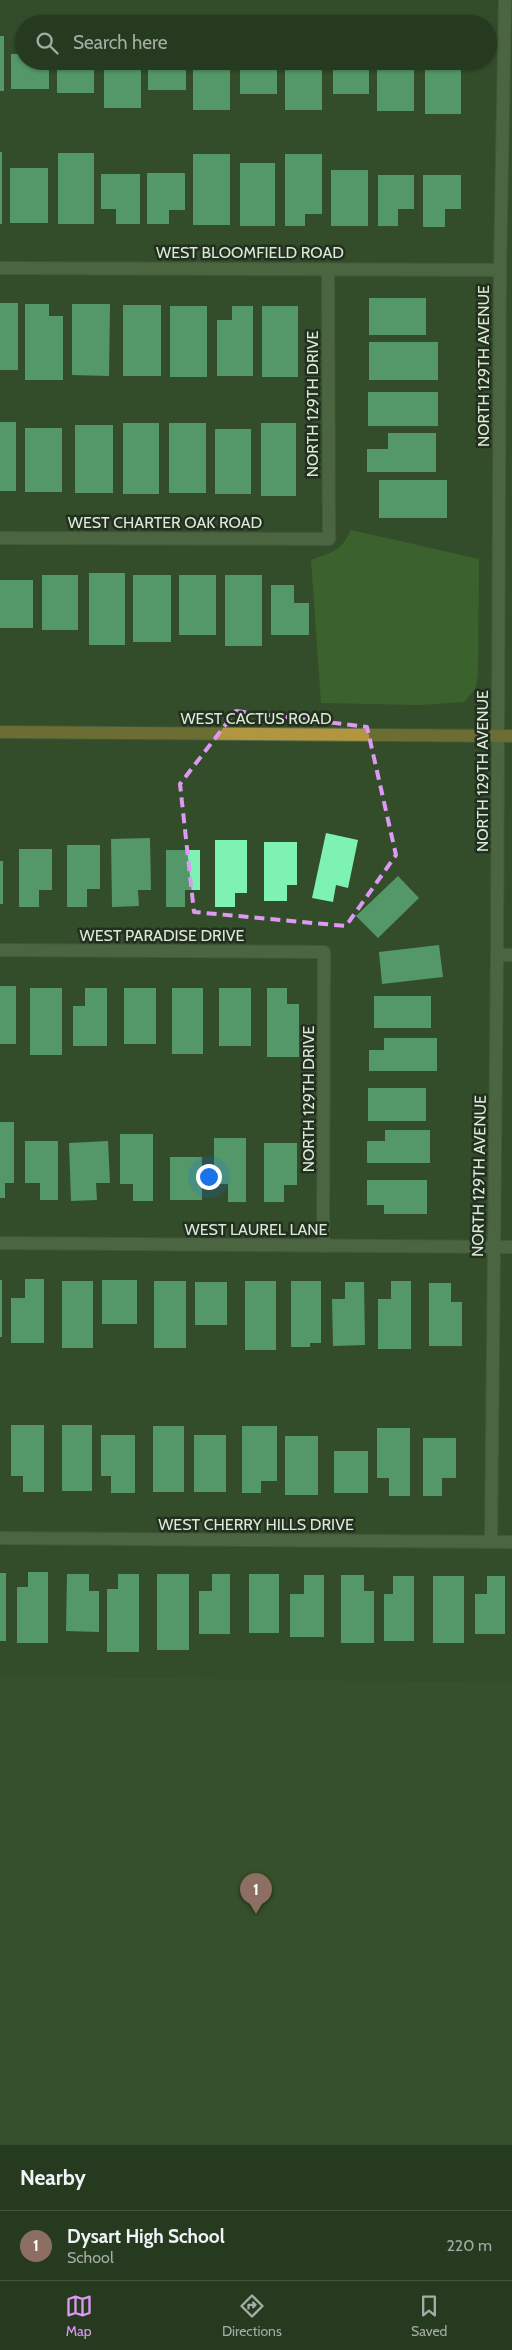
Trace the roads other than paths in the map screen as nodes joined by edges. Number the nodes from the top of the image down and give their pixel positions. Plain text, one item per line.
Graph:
1 (505, 0) edge
2 (0, 268) edge
3 (328, 269) junction
4 (500, 270) junction
5 (0, 538) edge
6 (329, 539) joint
7 (0, 732) edge
8 (498, 736) junction
9 (512, 736) edge
10 (0, 950) edge
11 (324, 952) joint
12 (497, 955) junction
13 (512, 955) edge
14 (0, 1244) edge
15 (323, 1246) junction
16 (494, 1247) junction
17 (512, 1247) edge
18 (0, 1538) edge
19 (491, 1542) junction
20 (512, 1542) edge

1 - 4 street, NORTH 129TH AVENUE
2 - 3 street, WEST BLOOMFIELD ROAD
3 - 4 street, WEST BLOOMFIELD ROAD
3 - 6 street, NORTH 129TH DRIVE
4 - 8 street, NORTH 129TH AVENUE
5 - 6 street, WEST CHARTER OAK ROAD
7 - 8 main road, WEST CACTUS ROAD
8 - 9 main road, WEST CACTUS ROAD
8 - 12 street, NORTH 129TH AVENUE
10 - 11 street, WEST PARADISE DRIVE
11 - 15 street, NORTH 129TH DRIVE
12 - 13 street
12 - 16 street, NORTH 129TH AVENUE
14 - 15 street, WEST LAUREL LANE
15 - 16 street, WEST LAUREL LANE
16 - 17 street, WEST LAUREL LANE
16 - 19 street, NORTH 129TH AVENUE
18 - 19 street, WEST CHERRY HILLS DRIVE
19 - 20 street, WEST CHERRY HILLS DRIVE

